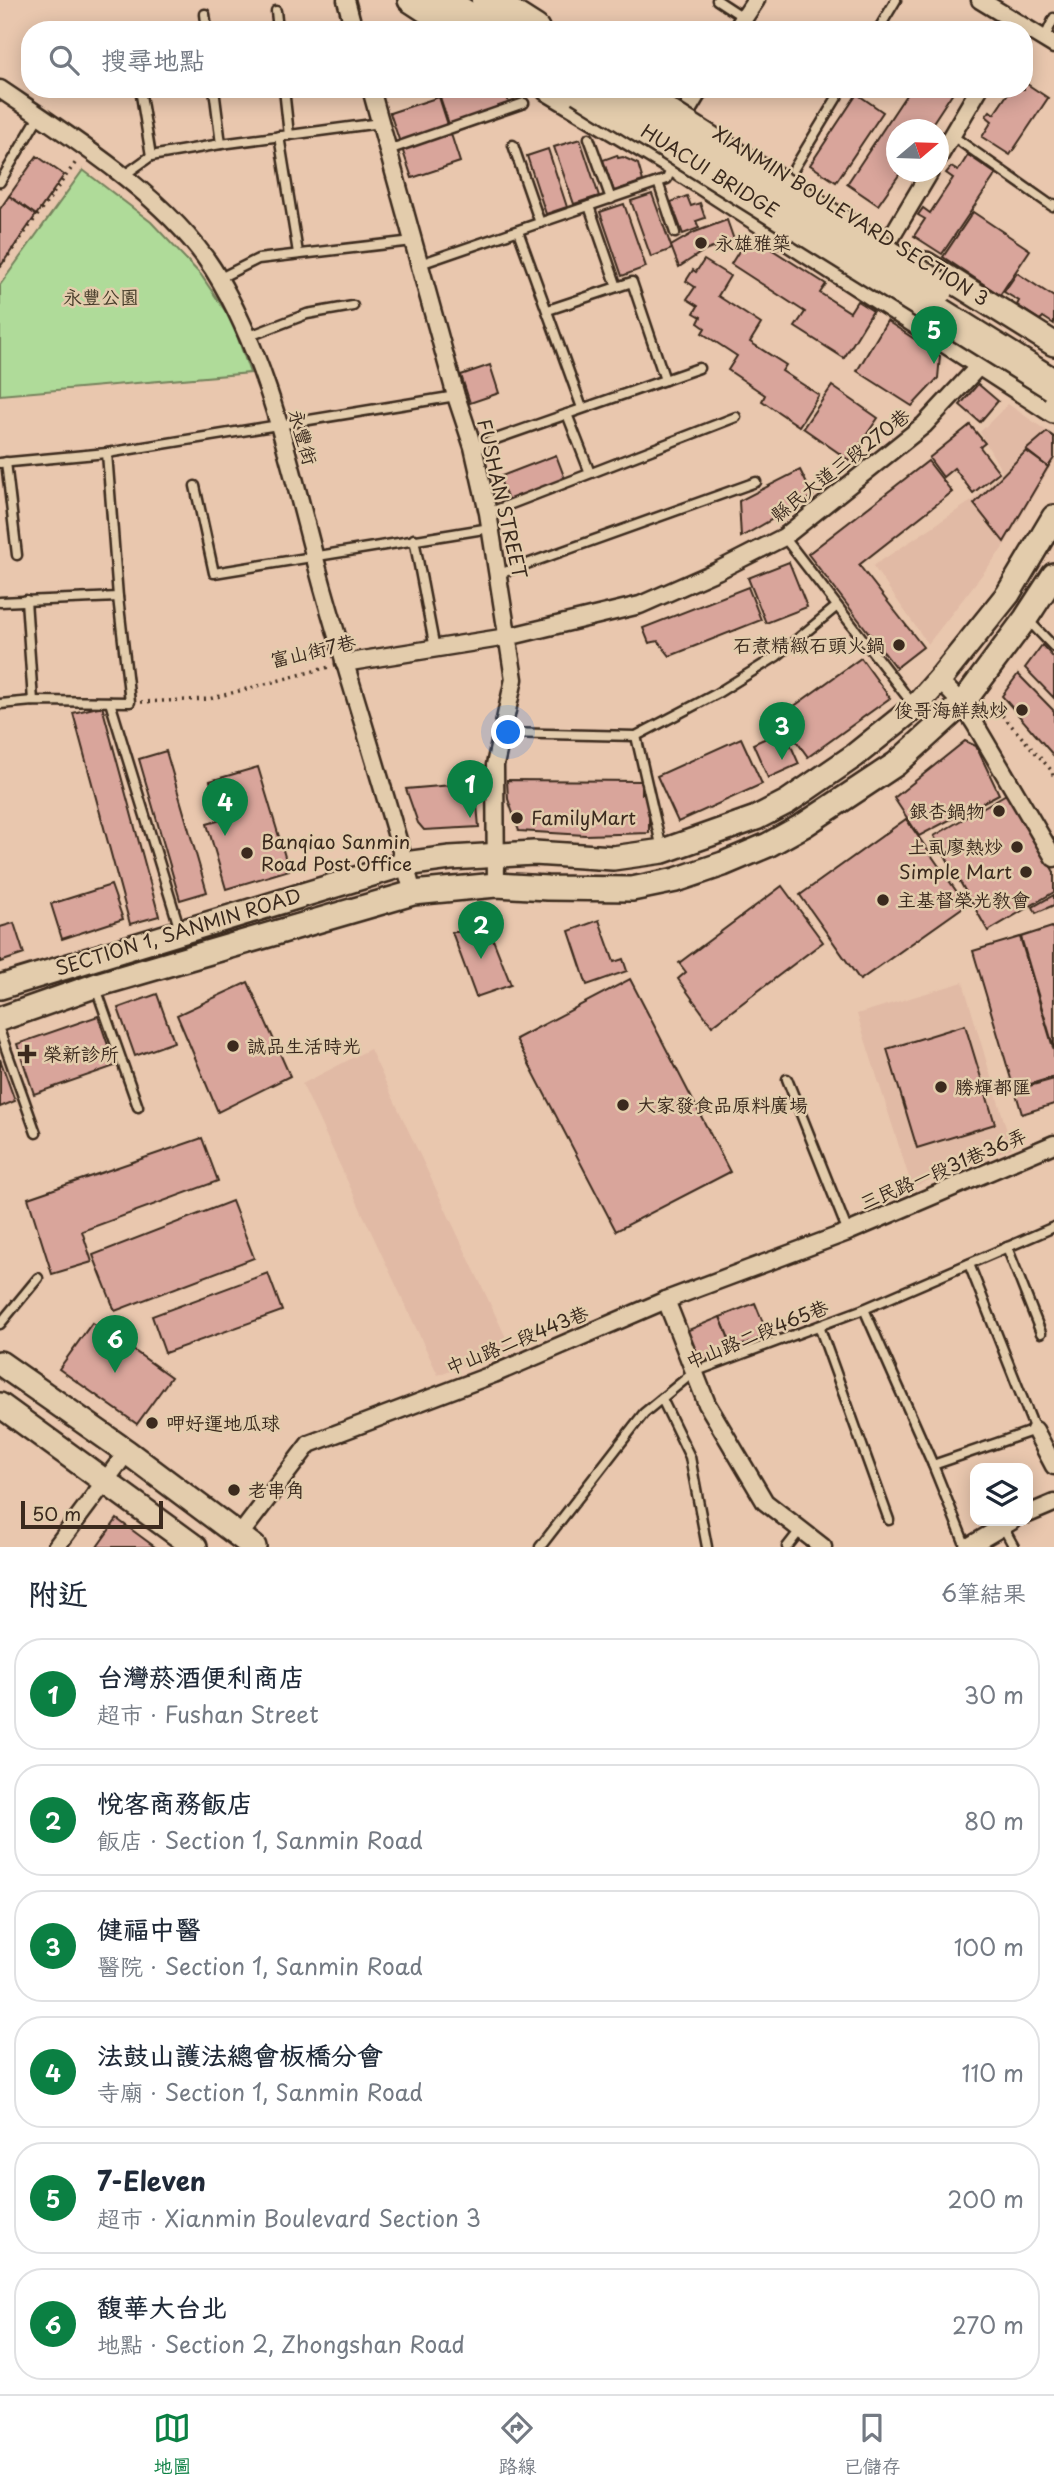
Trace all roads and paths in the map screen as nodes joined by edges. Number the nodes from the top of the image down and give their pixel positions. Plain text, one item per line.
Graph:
1 (346, 0) edge
2 (410, 0) edge
3 (441, 0) edge
4 (487, 0) edge
5 (507, 0) edge
6 (717, 0) edge
7 (756, 0) edge
8 (896, 0) edge
9 (980, 0) edge
10 (276, 10) dead end
11 (205, 14) dead end
12 (1054, 18) edge
13 (206, 21) edge
14 (277, 21) edge
15 (352, 21) edge
16 (442, 21) edge
17 (473, 21) edge
18 (520, 21) edge
19 (539, 21) edge
20 (737, 21) edge
21 (742, 21) edge
22 (883, 21) edge
23 (1008, 21) edge
24 (1033, 35) edge
25 (1049, 42) edge
26 (0, 89) edge
27 (141, 98) edge
28 (215, 98) edge
29 (284, 98) edge
30 (373, 98) edge
31 (563, 98) edge
32 (594, 98) edge
33 (641, 98) edge
34 (661, 98) edge
35 (695, 98) edge
36 (837, 98) edge
37 (974, 98) edge
38 (524, 103) dead end
39 (685, 114) junction
40 (39, 116) junction
41 (380, 122) junction
42 (284, 135) junction
43 (951, 135) junction
44 (589, 138) dead end
45 (949, 139) edge
46 (221, 144) junction
47 (513, 145) dead end
48 (85, 149) junction
49 (388, 150) junction
50 (151, 156) junction
51 (673, 164) junction
52 (790, 175) junction
53 (123, 176) junction
54 (0, 182) edge
55 (658, 182) junction
56 (924, 182) edge
57 (611, 199) junction
58 (1053, 205) edge
59 (589, 206) junction
60 (540, 223) junction
61 (518, 231) junction
62 (675, 233) dead end
63 (889, 241) junction
64 (413, 242) junction
65 (298, 253) junction
66 (419, 264) junction
67 (0, 267) edge
68 (218, 279) junction
69 (617, 287) junction
70 (353, 306) dead end
71 (548, 310) junction
72 (1033, 330) junction
73 (247, 337) junction
74 (1054, 344) edge
75 (1054, 362) edge
76 (981, 364) junction
77 (699, 368) dead end
78 (666, 380) junction
79 (1054, 385) edge
80 (456, 396) junction
81 (582, 408) junction
82 (1054, 411) edge
83 (567, 414) junction
84 (736, 417) dead end
85 (278, 426) junction
86 (473, 447) junction
87 (107, 453) junction
88 (3, 462) edge
89 (590, 473) junction
90 (756, 482) dead end
91 (195, 486) dead end
92 (1054, 517) edge
93 (489, 521) junction
94 (784, 537) junction
95 (414, 540) junction
96 (17, 555) dead end
97 (314, 556) junction
98 (499, 575) junction
99 (1054, 575) edge
100 (118, 597) junction
101 (26, 600) junction
102 (0, 602) edge
103 (836, 607) junction
104 (1026, 618) junction
105 (507, 637) junction
106 (1054, 647) edge
107 (435, 649) junction
108 (344, 663) junction
109 (939, 680) junction
110 (33, 701) junction
111 (110, 702) junction
112 (130, 702) junction
113 (0, 704) edge
114 (962, 704) junction
115 (993, 705) dead end
116 (915, 707) junction
117 (503, 733) junction
118 (636, 736) junction
119 (1054, 780) edge
120 (756, 818) junction
121 (768, 845) junction
122 (663, 852) junction
123 (496, 855) junction
124 (1054, 858) edge
125 (405, 864) junction
126 (496, 885) junction
127 (413, 893) junction
128 (180, 932) junction
129 (0, 986) edge
130 (95, 986) junction
131 (0, 1019) edge
132 (0, 1032) edge
133 (787, 1079) dead end
134 (138, 1107) dead end
135 (36, 1133) dead end
136 (1054, 1144) edge
137 (1054, 1227) edge
138 (848, 1232) junction
139 (1007, 1247) junction
140 (969, 1264) junction
141 (38, 1279) dead end
142 (666, 1300) junction
143 (864, 1309) junction
144 (0, 1324) edge
145 (819, 1326) junction
146 (1041, 1334) dead end
147 (0, 1363) edge
148 (694, 1372) junction
149 (662, 1398) junction
150 (0, 1405) edge
151 (1035, 1430) junction
152 (128, 1452) junction
153 (933, 1465) junction
154 (1054, 1466) edge
155 (104, 1482) junction
156 (1054, 1503) edge
157 (1033, 1512) edge
158 (889, 1520) dead end
159 (1002, 1526) edge
160 (1008, 1526) edge
161 (801, 1529) junction
162 (247, 1542) edge
163 (56, 1547) edge
164 (195, 1547) edge
165 (540, 1547) edge
166 (707, 1547) edge
167 (788, 1547) edge
168 (823, 1547) edge
169 (967, 1547) edge
170 (1014, 1547) edge

1 - 15 street
2 - 16 street
3 - 17 highway
4 - 18 highway
5 - 19 street
6 - 20 lane
7 - 21 street
8 - 22 lane
9 - 23 street
10 - 14 lane
11 - 13 lane
12 - 25 lane
24 - 25 street
26 - 40 street, 永豐街
27 - 50 lane
28 - 46 lane
29 - 42 lane
30 - 41 street, FUSHAN STREET
31 - 51 street
32 - 79 highway, HUACUI BRIDGE, bridge
33 - 75 highway, HUACUI BRIDGE, bridge
34 - 39 street, XIANMIN BOULEVARD SECTION 3
35 - 39 street
36 - 52 lane
37 - 43 street
38 - 49 lane
39 - 51 street
39 - 52 street, XIANMIN BOULEVARD SECTION 3
40 - 48 street, 永豐街
40 - 54 lane
41 - 42 lane
41 - 49 street, FUSHAN STREET
42 - 46 lane
42 - 65 lane
43 - 45 street
43 - 58 lane
44 - 57 lane
46 - 50 lane
47 - 60 lane
48 - 53 street, 永豐街
48 - 67 path
49 - 64 street, FUSHAN STREET
50 - 53 lane
51 - 55 lane
51 - 76 street
52 - 63 street, XIANMIN BOULEVARD SECTION 3
53 - 68 street, 永豐街
55 - 57 lane
55 - 62 lane
56 - 63 street
57 - 59 lane
59 - 60 lane
59 - 69 lane
60 - 61 lane
61 - 66 lane
61 - 71 lane
63 - 72 street, XIANMIN BOULEVARD SECTION 3
64 - 65 lane
64 - 66 street, FUSHAN STREET
65 - 68 lane
66 - 80 street, FUSHAN STREET
68 - 73 street, 永豐街
69 - 71 lane
69 - 78 lane
70 - 73 lane
71 - 81 lane
72 - 74 street, XIANMIN BOULEVARD SECTION 3
72 - 76 street
73 - 85 street, 永豐街
76 - 82 street
76 - 94 street, 縣民大道三段270巷
77 - 78 lane
78 - 81 lane
80 - 85 lane
80 - 86 street, FUSHAN STREET
81 - 83 lane
83 - 86 lane
83 - 89 lane
84 - 89 lane
85 - 87 lane
85 - 97 street, 永豐街
86 - 93 street, FUSHAN STREET
87 - 88 lane
87 - 100 lane
88 - 96 lane
89 - 93 lane
90 - 98 lane
91 - 97 lane
92 - 109 street, SECTION 1, SANMIN ROAD
93 - 95 lane
93 - 98 street, FUSHAN STREET
94 - 103 lane
94 - 105 street, 縣民大道三段270巷
95 - 97 lane
95 - 107 lane
97 - 108 street, 永豐街
98 - 105 street, FUSHAN STREET
99 - 104 street, SECTION 1, SANMIN ROAD
100 - 101 lane
100 - 112 lane
101 - 102 lane
101 - 110 lane
103 - 116 lane
103 - 118 lane
104 - 106 lane
104 - 114 street, SECTION 1, SANMIN ROAD
105 - 107 street, 富山街7巷
105 - 117 street, FUSHAN STREET
107 - 108 street, 富山街7巷
108 - 112 path, 富山街7巷
108 - 125 street, 永豐街
109 - 114 street
109 - 116 street, SECTION 1, SANMIN ROAD
110 - 111 lane
110 - 113 lane
111 - 112 lane
111 - 128 lane
114 - 121 street, SECTION 1, SANMIN ROAD
114 - 124 street
115 - 119 path
116 - 120 street, SECTION 1, SANMIN ROAD
117 - 118 lane
117 - 123 street, FUSHAN STREET
118 - 122 lane
120 - 121 street
120 - 122 street, SECTION 1, SANMIN ROAD
121 - 126 street, SECTION 1, SANMIN ROAD
122 - 123 street, SECTION 1, SANMIN ROAD
123 - 125 street, SECTION 1, SANMIN ROAD
123 - 126 street, FUSHAN STREET
125 - 127 street, 永豐街
125 - 128 street, SECTION 1, SANMIN ROAD
126 - 127 street, SECTION 1, SANMIN ROAD
127 - 130 street, SECTION 1, SANMIN ROAD
128 - 129 street, SECTION 1, SANMIN ROAD
130 - 131 street, SECTION 1, SANMIN ROAD
130 - 134 lane
132 - 135 lane
133 - 138 lane
136 - 138 street, 三民路一段31巷36弄
137 - 139 lane, 中山路二段465巷
138 - 142 street, 中山路二段443巷
139 - 140 lane, 中山路二段465巷
139 - 146 lane
140 - 143 lane, 中山路二段465巷
140 - 151 lane
141 - 144 lane
142 - 148 street
142 - 162 street, 中山路二段443巷
143 - 145 lane, 中山路二段465巷
143 - 153 lane
145 - 148 lane, 中山路二段465巷
145 - 158 lane
147 - 152 street
148 - 149 lane, 中山路二段465巷
148 - 161 street
149 - 165 lane, 中山路二段465巷
149 - 166 lane
150 - 155 street
151 - 153 lane
151 - 154 street
152 - 155 street
152 - 162 street
153 - 169 lane
155 - 163 street
155 - 164 street
156 - 157 street
159 - 169 street
160 - 170 lane
161 - 167 lane
161 - 168 street

